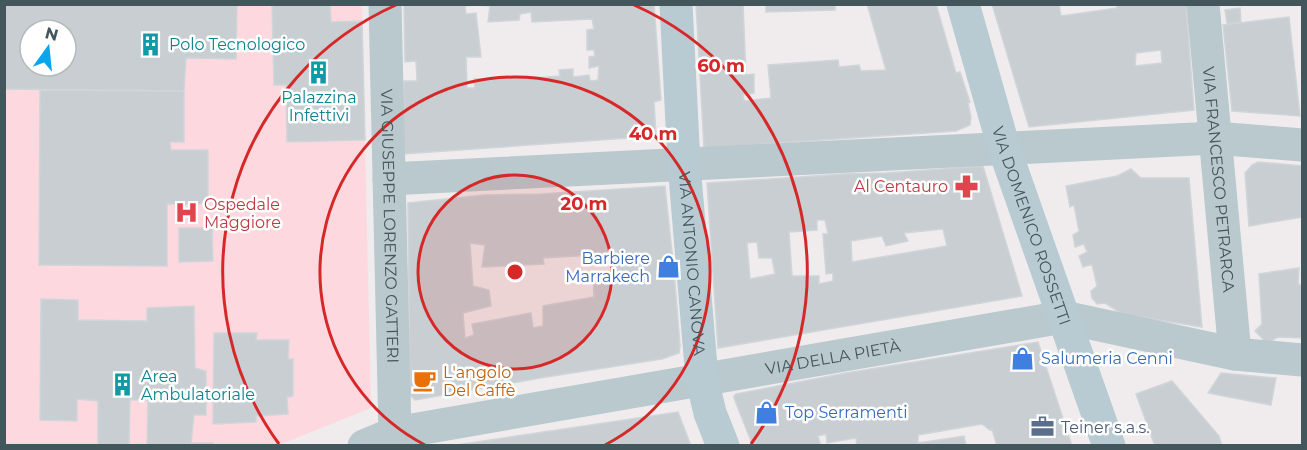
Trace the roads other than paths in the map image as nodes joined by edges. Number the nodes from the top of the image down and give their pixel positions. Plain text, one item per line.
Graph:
1 (385, 4) edge
2 (676, 4) edge
3 (963, 4) edge
4 (1203, 4) edge
5 (1215, 138) junction
6 (1302, 144) edge
7 (1004, 148) junction
8 (684, 164) junction
9 (390, 179) junction
10 (1063, 316) junction
11 (1235, 354) junction
12 (1302, 360) edge
13 (702, 380) junction
14 (397, 439) edge
15 (364, 446) edge
16 (723, 446) edge
17 (1109, 446) edge

1 - 9 street, VIA GIUSEPPE LORENZO GATTERI
2 - 8 main road, VIA ANTONIO CANOVA
3 - 7 main road, VIA DOMENICO ROSSETTI
4 - 5 street, VIA FRANCESCO PETRARCA
5 - 6 street
5 - 7 street
5 - 11 street, VIA FRANCESCO PETRARCA
7 - 8 street
7 - 10 main road, VIA DOMENICO ROSSETTI
8 - 9 street
8 - 13 main road, VIA ANTONIO CANOVA
9 - 14 street, VIA GIUSEPPE LORENZO GATTERI
10 - 11 street, VIA DELLA PIETÀ
10 - 13 street, VIA DELLA PIETÀ
10 - 17 main road, VIA DOMENICO ROSSETTI
11 - 12 street, VIA DELLA PIETÀ
13 - 14 street, VIA DELLA PIETÀ
13 - 16 main road, VIA ANTONIO CANOVA
14 - 15 street, VIA DELLA PIETÀ

